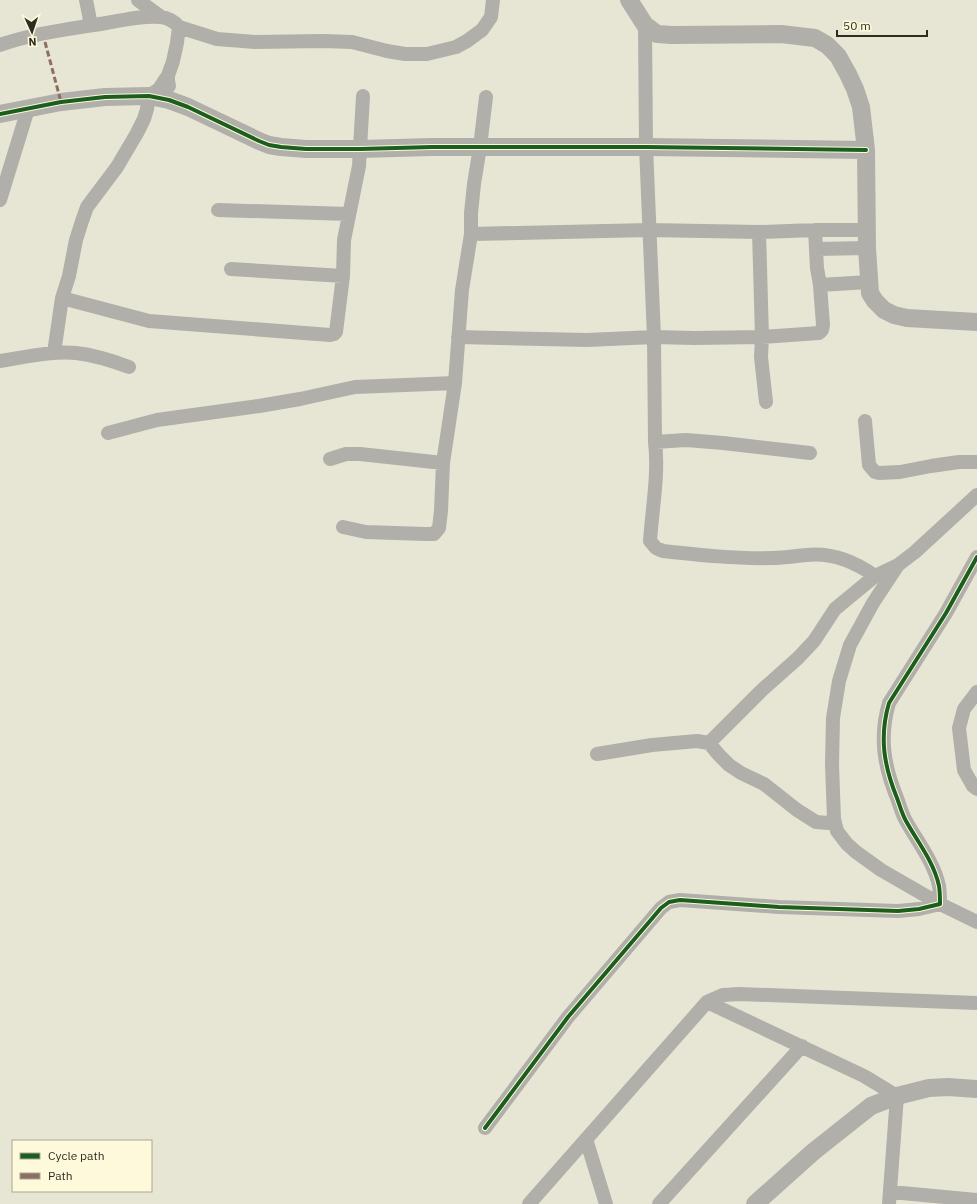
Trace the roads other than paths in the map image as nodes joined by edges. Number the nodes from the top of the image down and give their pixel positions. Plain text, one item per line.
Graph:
1 (86, 0) edge
2 (138, 0) edge
3 (494, 0) edge
4 (630, 0) edge
5 (161, 17) junction
6 (645, 24) junction
7 (91, 25) junction
8 (179, 27) junction
9 (0, 45) edge
10 (167, 77) junction
11 (148, 96) junction
12 (363, 96) dead end
13 (486, 96) dead end
14 (169, 100) junction
15 (28, 109) junction
16 (0, 114) edge
17 (480, 147) junction
18 (646, 147) junction
19 (360, 149) junction
20 (866, 150) junction
21 (0, 200) edge
22 (218, 210) dead end
23 (349, 214) junction
24 (649, 230) junction
25 (816, 230) junction
26 (867, 230) junction
27 (759, 232) junction
28 (471, 234) junction
29 (867, 248) junction
30 (816, 249) junction
31 (231, 269) dead end
32 (343, 276) junction
33 (869, 282) junction
34 (820, 284) junction
35 (62, 298) junction
36 (977, 322) edge
37 (458, 337) junction
38 (654, 337) junction
39 (762, 337) junction
40 (54, 353) junction
41 (0, 361) edge
42 (129, 367) dead end
43 (455, 383) junction
44 (766, 402) dead end
45 (865, 421) dead end
46 (108, 432) dead end
47 (655, 442) junction
48 (810, 453) dead end
49 (330, 459) dead end
50 (977, 462) edge
51 (443, 463) junction
52 (977, 495) edge
53 (343, 527) dead end
54 (977, 557) edge
55 (898, 565) junction
56 (875, 576) junction
57 (977, 692) edge
58 (709, 743) junction
59 (597, 754) dead end
60 (977, 789) edge
61 (834, 819) junction
62 (940, 904) junction
63 (977, 922) edge
64 (707, 1002) junction
65 (977, 1003) edge
66 (802, 1046) junction
67 (977, 1089) edge
68 (897, 1096) junction
69 (485, 1128) dead end
70 (586, 1139) junction
71 (890, 1198) edge
72 (977, 1200) edge
73 (529, 1204) edge
74 (606, 1204) edge
75 (659, 1204) edge
76 (755, 1204) edge

1 - 7 street
2 - 5 street
3 - 8 street
4 - 6 street
5 - 7 street
5 - 8 street
6 - 18 street
6 - 20 street
7 - 9 street
8 - 10 street
10 - 11 street
10 - 14 street
11 - 14 street
11 - 15 street
11 - 35 street
12 - 19 street
13 - 17 street
14 - 19 street
15 - 16 street
15 - 21 street
17 - 18 street
17 - 19 street
17 - 28 street
18 - 20 street
18 - 24 street
19 - 23 street
20 - 26 street
22 - 23 street
23 - 32 street
24 - 27 street
24 - 28 street
24 - 38 street
25 - 26 street
25 - 27 street
25 - 30 street
26 - 29 street
27 - 39 street
28 - 37 street
29 - 30 street
29 - 33 street
30 - 34 street
31 - 32 street
32 - 35 street
33 - 34 street
33 - 36 street
34 - 39 street
35 - 40 street
37 - 38 street
37 - 43 street
38 - 39 street
38 - 47 street
39 - 44 street
40 - 41 street
40 - 42 street
43 - 46 street
43 - 51 street
45 - 50 street
47 - 48 street
47 - 56 street
49 - 51 street
51 - 53 street
52 - 55 street
54 - 62 street
55 - 56 street
55 - 61 street
56 - 58 street
57 - 60 street
58 - 59 street
58 - 61 street
61 - 62 street
62 - 63 street
62 - 69 street
64 - 65 street
64 - 66 street
64 - 70 street
66 - 68 street
66 - 75 street
67 - 68 street
68 - 71 street
68 - 76 street
70 - 73 street
70 - 74 street
71 - 72 street

